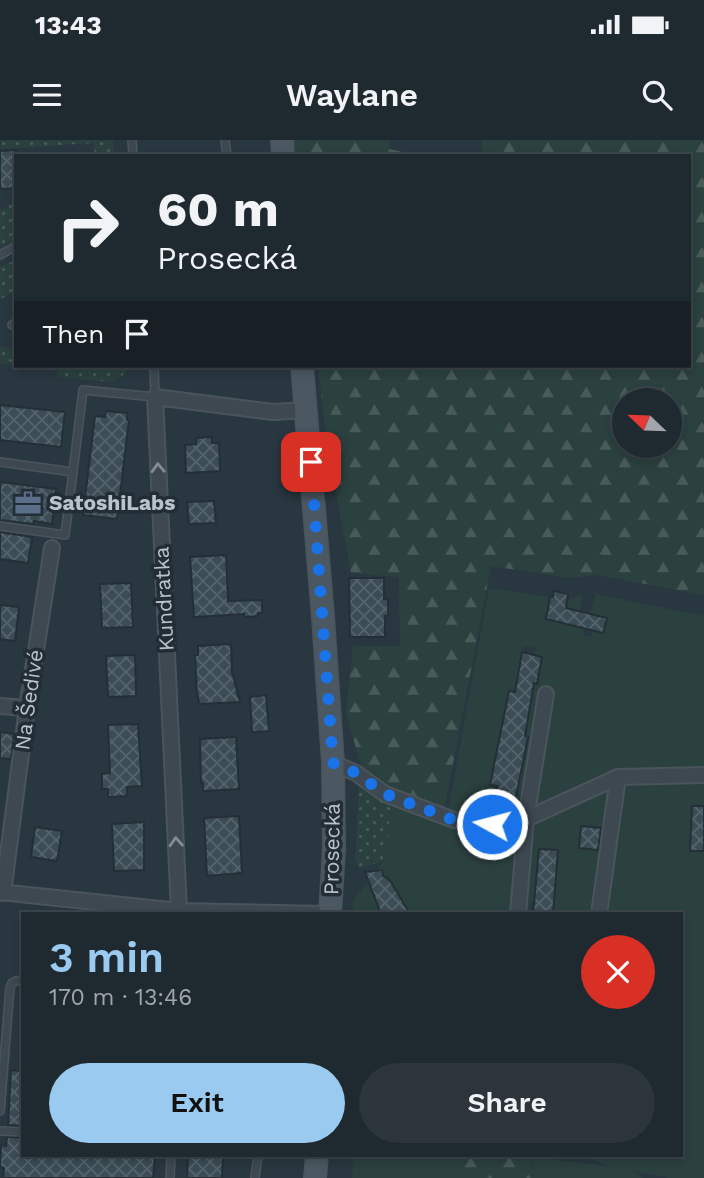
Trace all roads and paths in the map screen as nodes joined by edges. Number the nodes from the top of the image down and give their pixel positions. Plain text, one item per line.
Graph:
1 (154, 368) edge
2 (302, 368) edge
3 (155, 397) junction
4 (306, 410) junction
5 (0, 462) edge
6 (73, 472) junction
7 (0, 526) edge
8 (52, 548) dead end
9 (546, 694) dead end
10 (0, 706) edge
11 (27, 708) junction
12 (333, 763) junction
13 (704, 775) edge
14 (618, 777) junction
15 (526, 819) junction
16 (2, 892) edge
17 (186, 912) edge
18 (327, 912) edge
19 (518, 912) edge
20 (599, 912) edge
21 (21, 981) edge
22 (0, 1111) edge
23 (0, 1131) edge
24 (21, 1132) edge
25 (172, 1157) edge
26 (258, 1157) edge
27 (317, 1157) edge
28 (170, 1178) edge
29 (255, 1178) edge
30 (315, 1178) edge

1 - 3 lane
2 - 4 main road, Prosecká
3 - 4 street
3 - 6 lane
17 -> 3 street, Kundratka
4 - 12 main road, Prosecká
5 - 6 lane
6 - 7 lane
8 - 11 street, Na Šedivé
9 - 15 street
10 - 11 street
11 - 16 street, Na Šedivé
12 - 15 street
12 - 18 main road, Prosecká
13 - 14 street
14 - 15 street
14 - 20 street
15 - 19 street
16 - 17 street
21 - 22 lane
23 - 24 lane
25 - 28 lane
26 - 29 lane
27 - 30 main road

